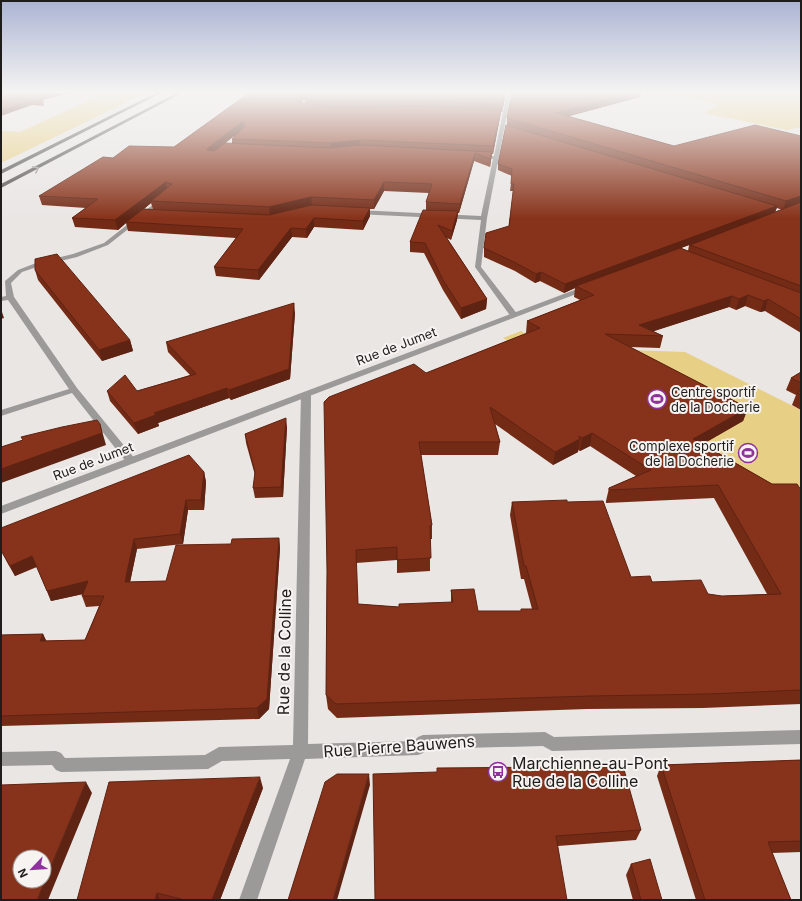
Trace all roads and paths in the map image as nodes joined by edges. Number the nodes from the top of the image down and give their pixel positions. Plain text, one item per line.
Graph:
1 (75, 135) edge
2 (99, 135) edge
3 (502, 135) edge
4 (474, 157) edge
5 (497, 158) junction
6 (1, 172) edge
7 (1, 186) edge
8 (169, 194) edge
9 (351, 212) edge
10 (144, 214) junction
11 (152, 214) edge
12 (484, 218) junction
13 (596, 285) edge
14 (10, 297) junction
15 (1, 299) edge
16 (514, 314) junction
17 (74, 390) junction
18 (306, 395) junction
19 (1, 413) edge
20 (131, 461) junction
21 (1, 510) edge
22 (801, 737) edge
23 (300, 752) junction
24 (1, 760) edge
25 (248, 900) edge

1 - 6 highway
7 -> 2 highway
3 - 5 street
4 - 5 street
5 - 12 street
8 - 10 street
9 - 12 street
10 - 11 street
10 - 14 street
12 - 16 street
13 - 16 street, Rue de Jumet
14 - 15 street
14 - 17 street
16 - 18 street, Rue de Jumet
17 - 19 street
17 - 20 street
18 - 20 street, Rue de Jumet
18 - 23 street, Rue de la Colline
20 - 21 street, Rue de Jumet
22 - 23 street, Rue Pierre Bauwens
23 - 24 street, Rue Pierre Bauwens
23 - 25 street, Rue de la Colline

